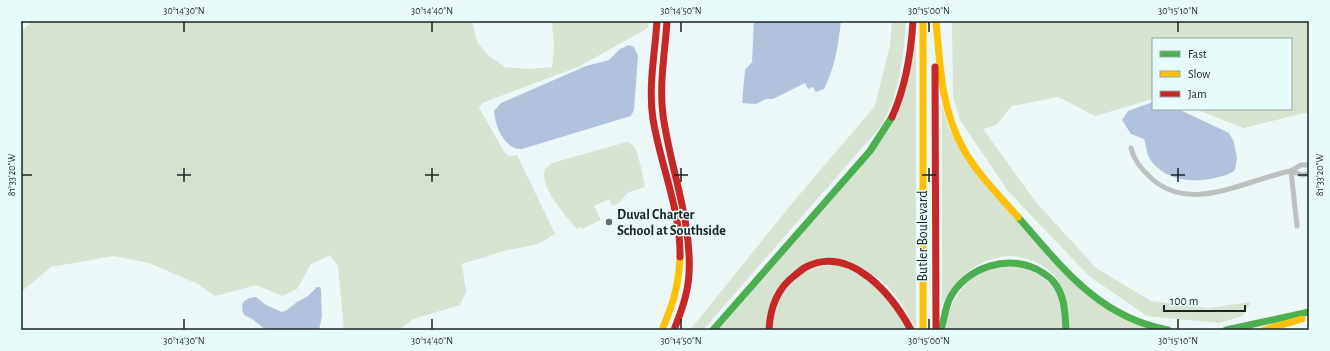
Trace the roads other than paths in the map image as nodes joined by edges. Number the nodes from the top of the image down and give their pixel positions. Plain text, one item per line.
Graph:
1 (658, 21) edge
2 (667, 21) edge
3 (913, 21) edge
4 (923, 21) edge
5 (936, 21) edge
6 (1131, 148) dead end
7 (1309, 165) edge
8 (1291, 171) junction
9 (1309, 174) edge
10 (1297, 226) dead end
11 (1309, 312) edge
12 (1309, 317) edge
13 (662, 330) edge
14 (674, 330) edge
15 (713, 330) edge
16 (769, 330) edge
17 (911, 330) edge
18 (923, 330) edge
19 (936, 330) edge
20 (942, 330) edge
21 (1066, 330) edge
22 (1168, 330) edge
23 (1226, 330) edge
24 (1264, 330) edge

1 - 13 main road
2 - 14 main road
3 - 15 main road
4 - 18 main road, Butler Boulevard
5 - 19 main road, Butler Boulevard
5 - 22 main road
6 - 8 street
7 - 8 street
8 - 9 street
8 - 10 street
11 - 23 main road
12 - 24 main road
16 - 17 main road
20 - 21 main road

